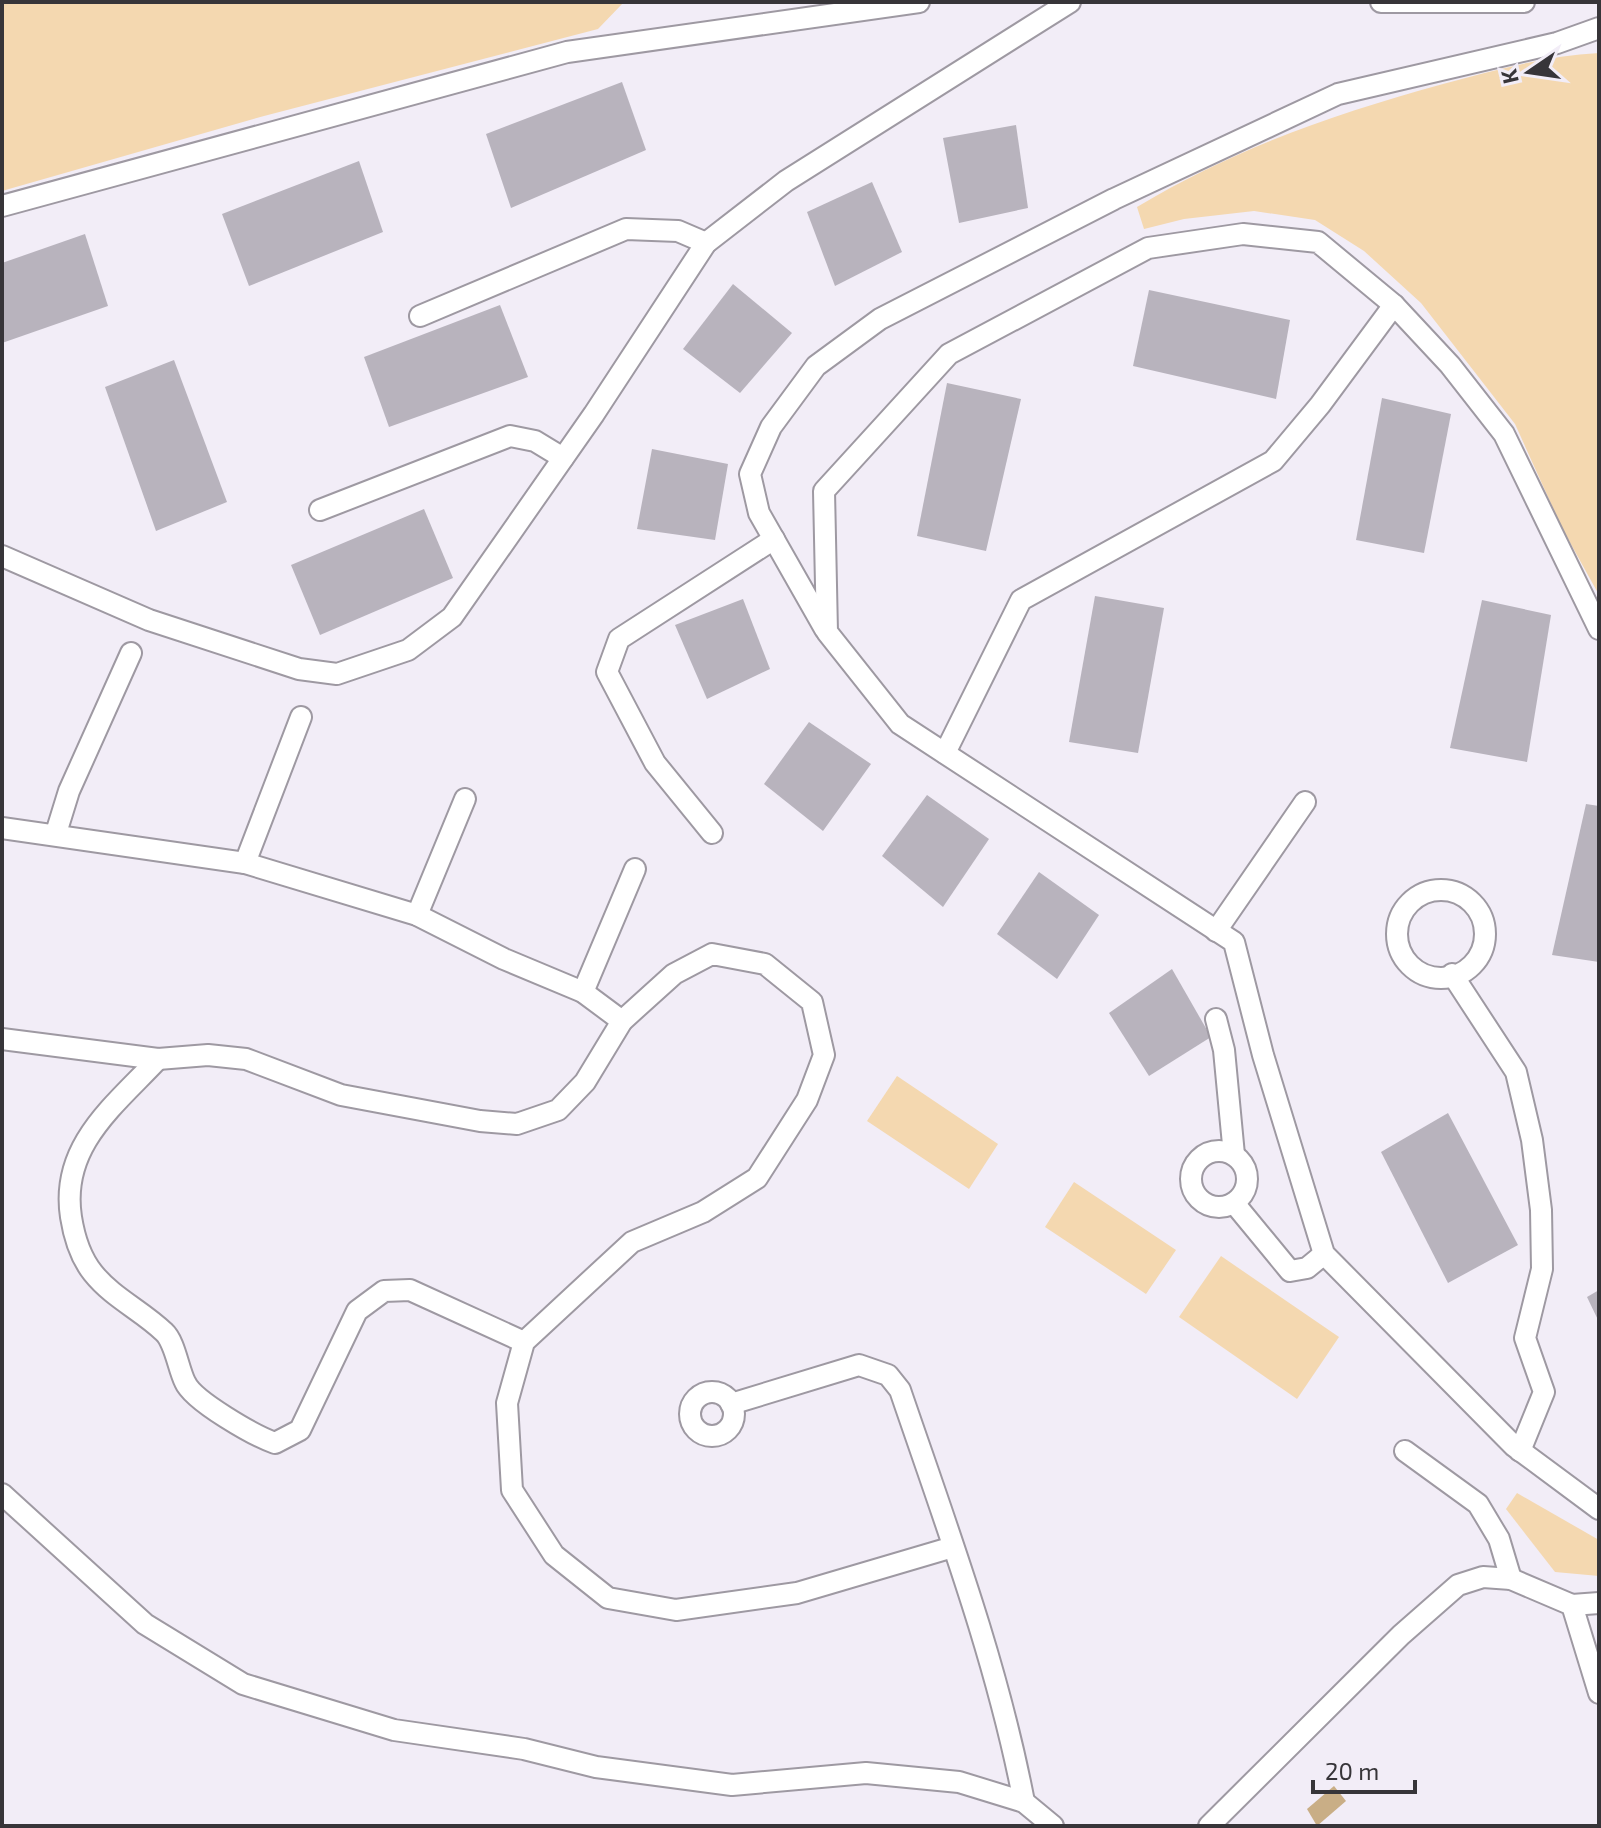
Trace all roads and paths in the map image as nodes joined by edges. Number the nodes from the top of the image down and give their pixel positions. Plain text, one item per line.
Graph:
1 (919, 2) edge
2 (1070, 2) edge
3 (1381, 2) edge
4 (1524, 2) edge
5 (1599, 28) edge
6 (2, 206) edge
7 (706, 243) junction
8 (1394, 305) junction
9 (420, 316) dead end
10 (563, 458) junction
11 (320, 510) dead end
12 (774, 539) junction
13 (2, 556) edge
14 (1599, 629) edge
15 (827, 632) junction
16 (131, 653) dead end
17 (301, 717) dead end
18 (945, 753) junction
19 (465, 799) dead end
20 (1305, 802) dead end
21 (2, 828) edge
22 (56, 833) junction
23 (712, 833) dead end
24 (245, 863) junction
25 (635, 869) dead end
26 (417, 915) junction
27 (1216, 931) junction
28 (1452, 974) junction
29 (583, 992) junction
30 (1216, 1019) dead end
31 (622, 1021) junction
32 (2, 1039) edge
33 (158, 1059) junction
34 (1234, 1155) junction
35 (1234, 1203) junction
36 (1324, 1254) junction
37 (524, 1342) junction
38 (731, 1404) dead end
39 (1405, 1451) dead end
40 (1520, 1451) junction
41 (2, 1494) edge
42 (1599, 1509) edge
43 (953, 1547) junction
44 (1511, 1579) junction
45 (1599, 1603) edge
46 (1572, 1605) junction
47 (1599, 1693) edge
48 (1024, 1802) junction
49 (1053, 1826) edge
50 (1209, 1826) edge

1 - 6 lane
2 - 7 lane
3 - 4 lane
5 - 12 lane
7 - 9 lane
7 - 10 lane
8 - 14 lane
8 - 15 lane
8 - 18 lane
10 - 11 lane
10 - 13 lane
12 - 15 lane
12 - 23 lane
15 - 18 lane
16 - 22 lane
17 - 24 lane
18 - 27 lane
19 - 26 lane
20 - 27 lane
21 - 22 lane
22 - 24 lane
24 - 26 lane
25 - 29 lane
26 - 29 lane
27 - 36 lane
28 - 28 lane
28 - 40 lane
29 - 31 lane
30 - 34 lane
31 - 33 lane
31 - 37 lane
32 - 33 lane
33 - 37 lane
34 - 35 lane
34 - 35 lane
35 - 36 lane
36 - 40 lane
37 - 43 lane
38 - 43 lane
39 - 44 lane
40 - 42 lane
41 - 48 lane
43 - 48 lane
44 - 46 lane
44 - 50 lane
45 - 46 lane
46 - 47 lane
48 - 49 lane

